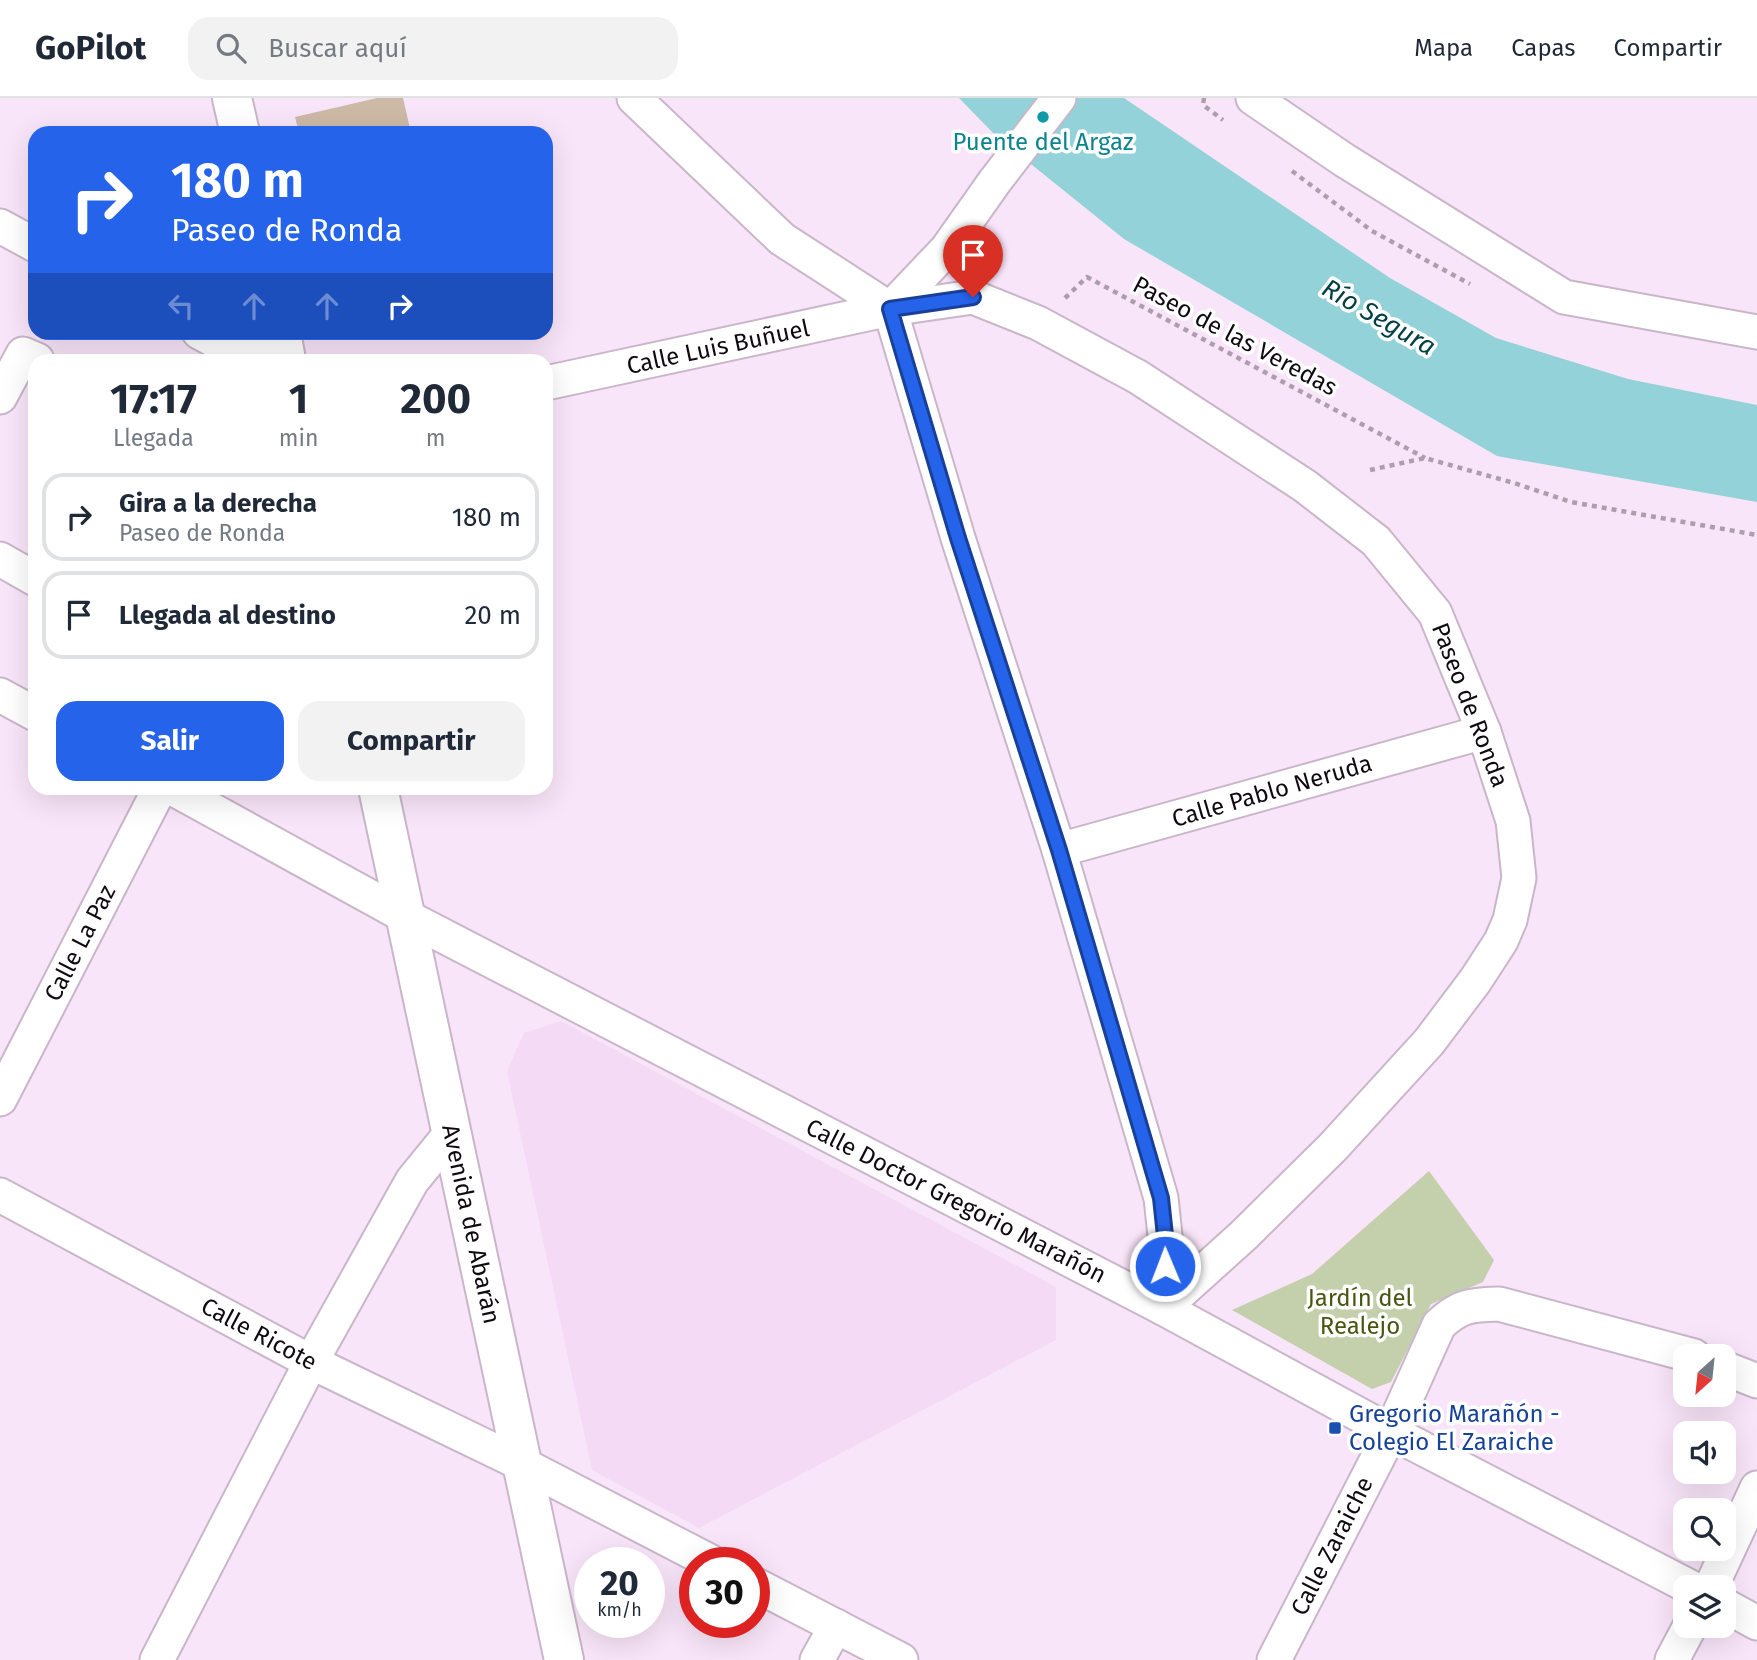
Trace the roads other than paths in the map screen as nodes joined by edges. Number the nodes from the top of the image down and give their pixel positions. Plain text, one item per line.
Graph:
1 (232, 98) edge
2 (634, 98) edge
3 (1059, 98) edge
4 (1253, 98) edge
5 (238, 126) edge
6 (0, 226) edge
7 (28, 241) edge
8 (890, 309) junction
9 (1757, 332) edge
10 (213, 340) edge
11 (253, 354) edge
12 (28, 356) edge
13 (553, 381) edge
14 (0, 397) edge
15 (0, 695) edge
16 (28, 710) edge
17 (1483, 732) junction
18 (156, 795) edge
19 (185, 795) edge
20 (379, 795) edge
21 (1059, 850) junction
22 (405, 916) junction
23 (0, 1099) edge
24 (452, 1132) junction
25 (0, 1195) edge
26 (1163, 1308) junction
27 (1673, 1350) edge
28 (311, 1362) junction
29 (1736, 1373) edge
30 (1757, 1381) edge
31 (1391, 1432) junction
32 (522, 1464) junction
33 (1757, 1488) edge
34 (682, 1547) edge
35 (1717, 1575) edge
36 (1673, 1578) edge
37 (770, 1592) edge
38 (1736, 1612) edge
39 (1757, 1623) edge
40 (836, 1626) junction
41 (1684, 1638) edge
42 (157, 1660) edge
43 (564, 1660) edge
44 (817, 1660) edge
45 (901, 1660) edge
46 (1274, 1660) edge
47 (1672, 1660) edge

1 - 5 main road
2 - 8 street
3 - 8 street
4 - 9 street
6 - 7 street
8 - 13 street, Calle Luis Buñuel
8 - 17 street, Paseo de Ronda
8 - 21 street
10 - 11 street
12 - 14 street
15 - 16 street
17 - 21 street, Calle Pablo Neruda
17 - 26 street, Paseo de Ronda
18 - 23 street, Calle La Paz
19 - 22 street, Calle Doctor Gregorio Marañón
20 - 22 main road, Avenida de Abarán
21 - 26 street
22 - 24 main road, Avenida de Abarán
22 - 26 street, Calle Doctor Gregorio Marañón
24 - 28 street
24 - 32 main road, Avenida de Abarán
25 - 28 street, Calle Ricote
26 - 31 street, Calle Doctor Gregorio Marañón
27 - 31 street
28 - 32 street, Calle Ricote
28 - 42 street
29 - 30 street
31 - 36 street, Calle Doctor Gregorio Marañón
31 - 46 street, Calle Zaraiche
32 - 34 street, Calle Ricote
32 - 43 main road, Avenida de Abarán
33 - 35 street
37 - 40 street
38 - 39 street
40 - 44 street
40 - 45 street
41 - 47 street

